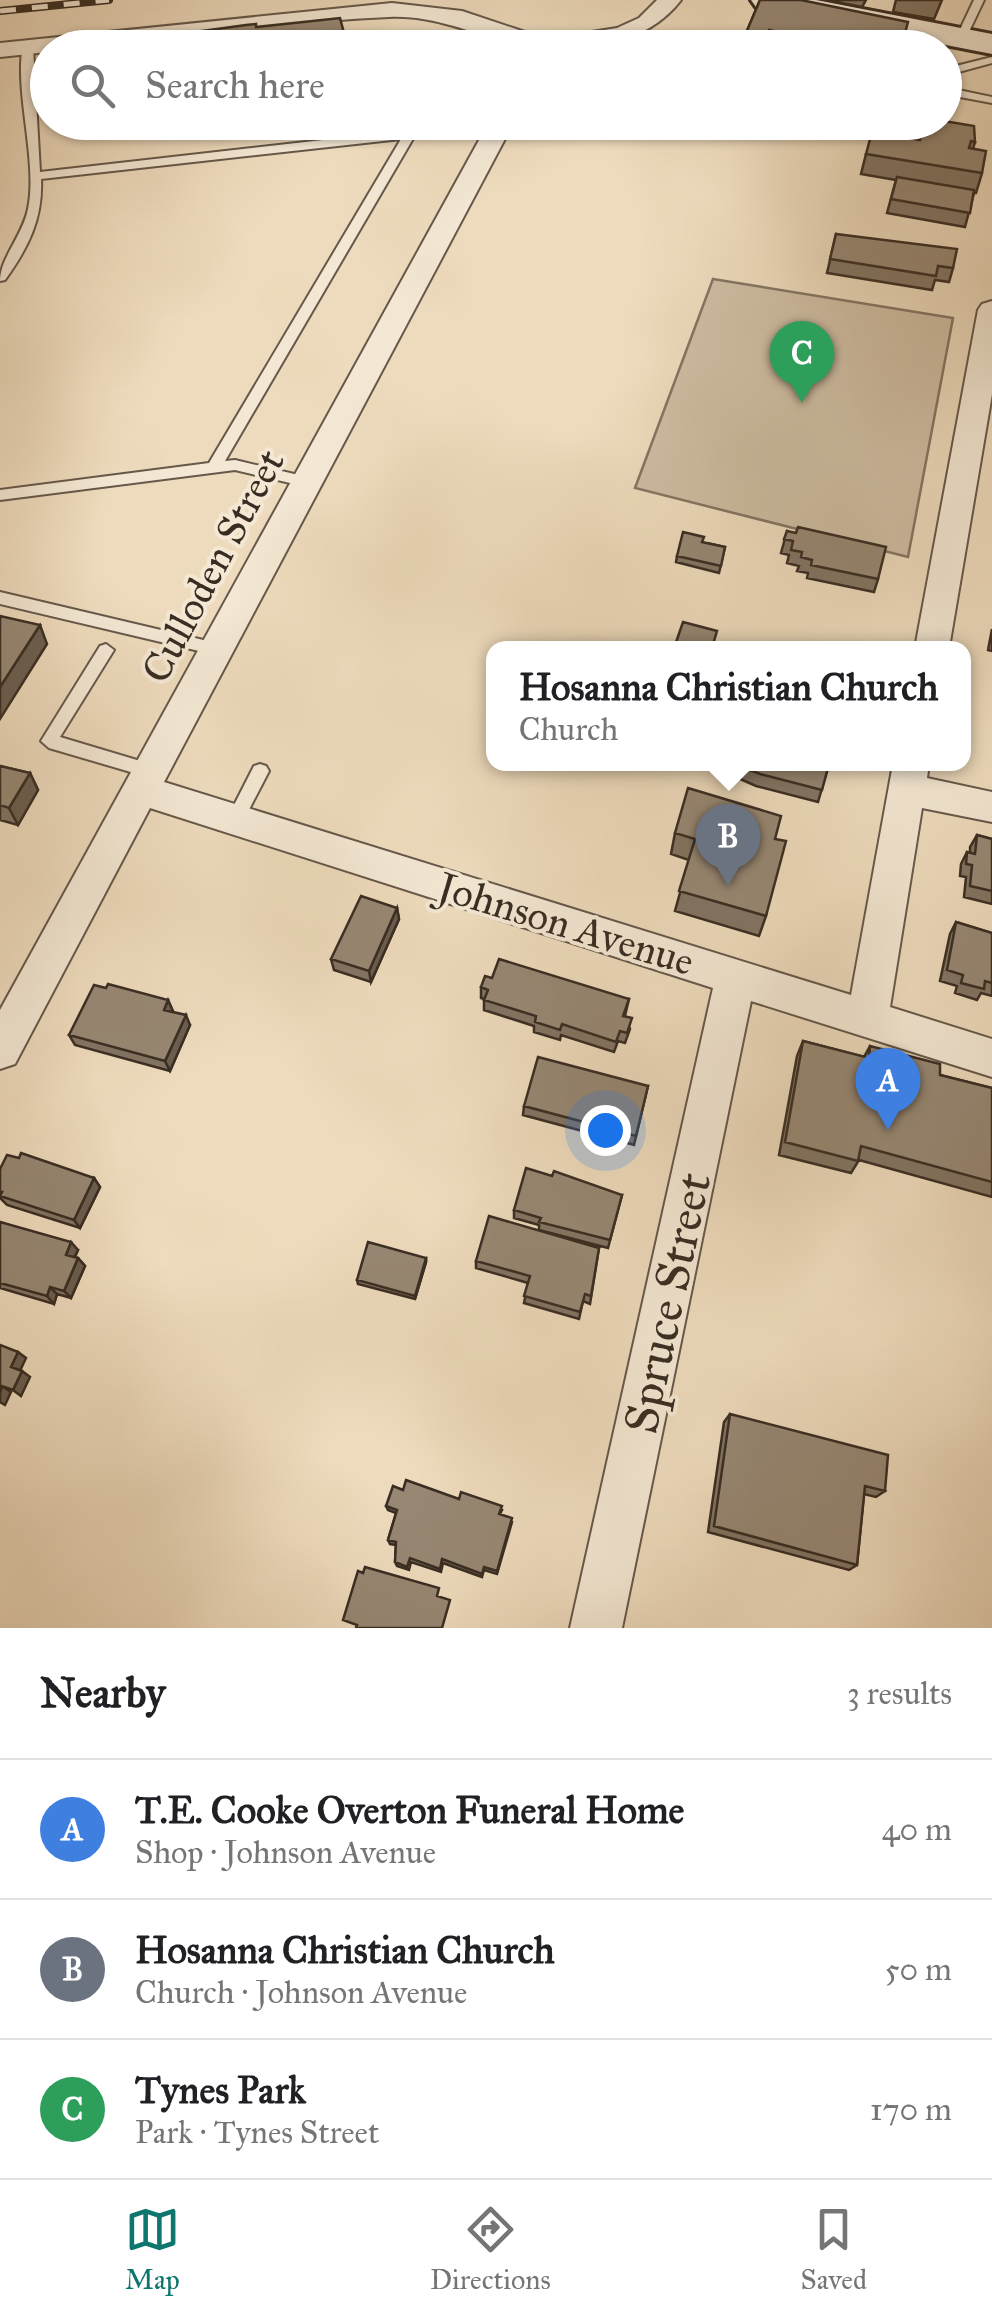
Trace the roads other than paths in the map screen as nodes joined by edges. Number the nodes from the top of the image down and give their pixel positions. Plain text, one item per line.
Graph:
1 (670, 0) edge
2 (767, 0) edge
3 (979, 0) edge
4 (195, 30) edge
5 (497, 30) edge
6 (632, 30) edge
7 (920, 30) edge
8 (976, 41) edge
9 (27, 47) junction
10 (30, 47) edge
11 (0, 50) edge
12 (992, 60) edge
13 (962, 68) edge
14 (962, 94) edge
15 (30, 95) edge
16 (992, 100) edge
17 (33, 140) edge
18 (356, 140) edge
19 (406, 140) edge
20 (492, 140) edge
21 (35, 176) junction
22 (0, 277) edge
23 (992, 310) edge
24 (980, 450) edge
25 (214, 467) junction
26 (307, 482) junction
27 (0, 494) edge
28 (0, 598) edge
29 (934, 641) edge
30 (216, 649) junction
31 (106, 650) dead end
32 (260, 772) dead end
33 (909, 776) edge
34 (145, 781) junction
35 (992, 808) edge
36 (235, 820) junction
37 (736, 977) junction
38 (867, 1019) junction
39 (0, 1050) edge
40 (992, 1058) edge
41 (596, 1628) edge

1 - 6 street
2 - 7 main road
3 - 8 lane
4 - 5 street
9 - 10 street
9 - 11 street
9 - 15 lane
12 - 13 lane
14 - 16 lane
17 - 21 lane
18 - 21 lane
19 - 25 lane
20 - 26 street, Culloden Street
21 - 22 lane
23 - 24 street
24 - 29 street
25 - 26 lane
25 - 27 lane
26 - 30 street, Culloden Street
28 - 30 lane
30 - 34 street, Culloden Street
31 - 34 lane
32 - 36 lane
33 - 35 street
33 - 38 street
34 - 36 street, Johnson Avenue
34 - 39 street, Culloden Street
36 - 37 street, Johnson Avenue
37 - 38 street, Johnson Avenue
37 - 41 street, Spruce Street
38 - 40 street, Johnson Avenue

